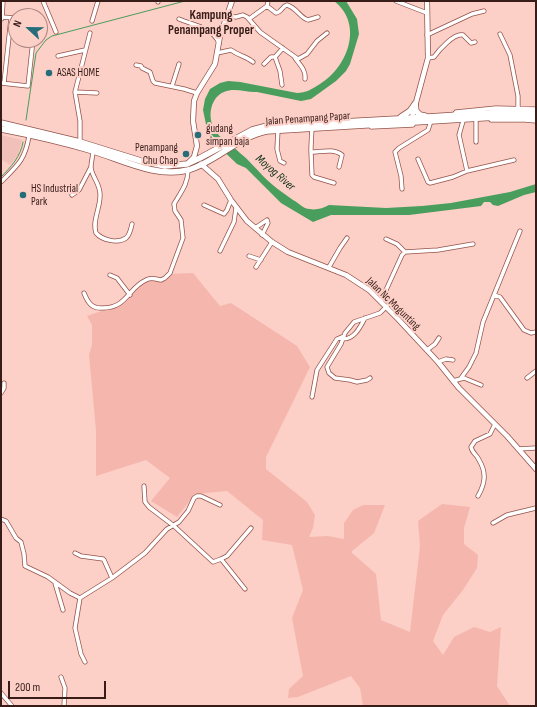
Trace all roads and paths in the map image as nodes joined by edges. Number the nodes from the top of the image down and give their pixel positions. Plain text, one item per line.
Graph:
1 (2, 1) edge
2 (43, 1) edge
3 (98, 1) edge
4 (232, 1) edge
5 (268, 1) edge
6 (396, 1) edge
7 (427, 1) edge
8 (267, 6) junction
9 (484, 11) dead end
10 (427, 13) junction
11 (227, 16) junction
12 (318, 17) dead end
13 (1, 18) edge
14 (179, 19) dead end
15 (249, 19) junction
16 (92, 21) dead end
17 (1, 24) edge
18 (56, 32) dead end
19 (90, 33) dead end
20 (326, 33) dead end
21 (500, 34) dead end
22 (427, 35) junction
23 (475, 42) dead end
24 (219, 43) junction
25 (8, 48) edge
26 (32, 48) edge
27 (283, 48) junction
28 (85, 50) junction
29 (218, 53) junction
30 (58, 56) dead end
31 (275, 57) junction
32 (295, 58) junction
33 (428, 58) junction
34 (253, 62) dead end
35 (179, 64) dead end
36 (264, 64) dead end
37 (136, 65) dead end
38 (305, 79) dead end
39 (2, 83) edge
40 (282, 85) dead end
41 (172, 86) junction
42 (75, 92) junction
43 (97, 93) dead end
44 (197, 93) junction
45 (415, 104) junction
46 (518, 108) junction
47 (536, 109) edge
48 (536, 113) edge
49 (454, 115) junction
50 (427, 117) junction
51 (536, 118) edge
52 (397, 119) junction
53 (1, 120) edge
54 (411, 120) junction
55 (463, 121) junction
56 (476, 121) junction
57 (536, 121) edge
58 (1, 123) edge
59 (430, 124) junction
60 (364, 125) junction
61 (15, 127) junction
62 (312, 127) junction
63 (278, 129) junction
64 (1, 130) edge
65 (29, 136) junction
66 (235, 141) junction
67 (80, 142) junction
68 (476, 142) dead end
69 (197, 146) junction
70 (93, 151) junction
71 (312, 152) junction
72 (214, 154) junction
73 (206, 156) junction
74 (418, 159) dead end
75 (514, 160) dead end
76 (284, 163) dead end
77 (201, 164) junction
78 (91, 167) junction
79 (187, 167) junction
80 (339, 167) dead end
81 (467, 171) junction
82 (1, 182) edge
83 (334, 183) dead end
84 (402, 189) dead end
85 (72, 194) dead end
86 (231, 200) junction
87 (204, 205) dead end
88 (236, 208) junction
89 (132, 224) dead end
90 (255, 228) junction
91 (520, 231) dead end
92 (262, 235) junction
93 (347, 238) dead end
94 (386, 239) dead end
95 (272, 242) junction
96 (473, 244) dead end
97 (220, 251) dead end
98 (405, 252) junction
99 (249, 256) dead end
100 (261, 260) junction
101 (256, 267) dead end
102 (329, 267) junction
103 (110, 275) dead end
104 (84, 293) dead end
105 (130, 295) junction
106 (494, 295) junction
107 (380, 301) junction
108 (387, 306) junction
109 (365, 318) junction
110 (536, 332) edge
111 (343, 337) junction
112 (439, 338) dead end
113 (427, 350) junction
114 (453, 360) dead end
115 (438, 362) junction
116 (536, 370) edge
117 (370, 378) dead end
118 (461, 378) junction
119 (527, 378) dead end
120 (453, 381) junction
121 (4, 383) dead end
122 (481, 385) dead end
123 (1, 393) edge
124 (312, 397) dead end
125 (495, 424) junction
126 (536, 448) edge
127 (518, 449) junction
128 (536, 469) edge
129 (144, 486) dead end
130 (478, 496) dead end
131 (220, 505) dead end
132 (536, 508) edge
133 (1, 519) edge
134 (493, 523) dead end
135 (174, 526) junction
136 (251, 528) dead end
137 (75, 553) dead end
138 (221, 559) junction
139 (112, 578) junction
140 (55, 582) junction
141 (245, 588) dead end
142 (80, 598) junction
143 (63, 610) dead end
144 (85, 662) dead end
145 (61, 677) dead end
146 (1, 693) edge
147 (12, 706) edge
148 (64, 706) edge

1 - 13 main road
2 - 18 street
3 - 16 street
4 - 11 street
5 - 8 street
6 - 10 street
7 - 10 street
8 - 12 street
8 - 15 street
9 - 22 street
10 - 22 street
11 - 15 street
11 - 24 street
13 - 17 main road
14 - 24 street
15 - 27 street
19 - 28 street
20 - 32 street
21 - 46 street
22 - 33 street
23 - 33 street
24 - 29 street
25 - 39 street
26 - 39 street
27 - 31 street
27 - 32 street
28 - 30 street
28 - 42 street
29 - 34 street
29 - 44 street
31 - 36 street
31 - 40 street
32 - 38 street
33 - 45 street
35 - 41 street
37 - 41 street
41 - 44 street
42 - 43 street
42 - 67 street
44 - 69 street
45 - 50 main road
45 - 52 main road
45 - 54 street
46 - 47 street
46 - 49 street
48 - 49 main road, Jalan Penampang Papar
49 - 50 main road, Jalan Penampang Papar
50 - 54 main road, Jalan Penampang Papar
51 - 54 main road, Jalan Penampang Papar
52 - 54 main road, Jalan Penampang Papar
52 - 66 main road, Jalan Penampang Papar
53 - 61 main road
54 - 60 main road, Jalan Penampang Papar
55 - 56 street
55 - 59 street
55 - 81 street
56 - 57 street
56 - 68 street
58 - 61 main road, Jalan Penampang Papar
59 - 60 street
59 - 84 street
60 - 62 main road, Jalan Penampang Papar
61 - 67 main road, Jalan Penampang Papar
62 - 63 main road, Jalan Penampang Papar
62 - 71 street
63 - 66 main road, Jalan Penampang Papar
63 - 76 street
64 - 65 main road, Jalan Penampang Papar
65 - 70 main road, Jalan Penampang Papar
65 - 82 street
66 - 72 main road, Jalan Penampang Papar
67 - 79 main road, Jalan Penampang Papar
69 - 73 street
69 - 79 street
70 - 78 street
70 - 79 main road, Jalan Penampang Papar
71 - 80 street
71 - 83 street
72 - 73 main road, Jalan Penampang Papar
72 - 77 main road, Jalan Penampang Papar
73 - 79 main road, Jalan Penampang Papar
74 - 81 street
75 - 81 street
77 - 79 main road, Jalan Penampang Papar
77 - 86 street, Jalan Nc Mogunting
78 - 85 street
78 - 89 street
79 - 105 street
86 - 87 street
86 - 88 street, Jalan Nc Mogunting
88 - 90 street, Jalan Nc Mogunting
88 - 97 street
90 - 92 street, Jalan Nc Mogunting
90 - 92 street
91 - 106 street
92 - 95 street, Jalan Nc Mogunting
93 - 102 street
94 - 98 street
95 - 100 street
95 - 102 street, Jalan Nc Mogunting
96 - 98 street
98 - 107 street
99 - 100 street
100 - 101 street
102 - 107 street, Jalan Nc Mogunting
103 - 105 street
104 - 105 street
106 - 110 street
106 - 118 street
107 - 108 street, Jalan Nc Mogunting
108 - 109 street
108 - 113 street, Jalan Nc Mogunting
109 - 111 street
109 - 111 street
111 - 117 street
111 - 124 street
112 - 113 street
113 - 115 street, Jalan Nc Mogunting
114 - 115 street
115 - 120 street, Jalan Nc Mogunting
116 - 119 street
118 - 120 street
118 - 122 street
120 - 125 street, Jalan Nc Mogunting
121 - 123 street
125 - 127 street, Jalan Nc Mogunting
125 - 130 street
126 - 127 street
127 - 128 street, Jalan Nc Mogunting
129 - 135 street
131 - 135 street
132 - 134 street
133 - 140 street
135 - 138 street
135 - 139 street
136 - 138 street
137 - 139 street
138 - 141 street
139 - 142 street
140 - 142 street
140 - 143 street
142 - 144 street
145 - 148 street
146 - 147 street

